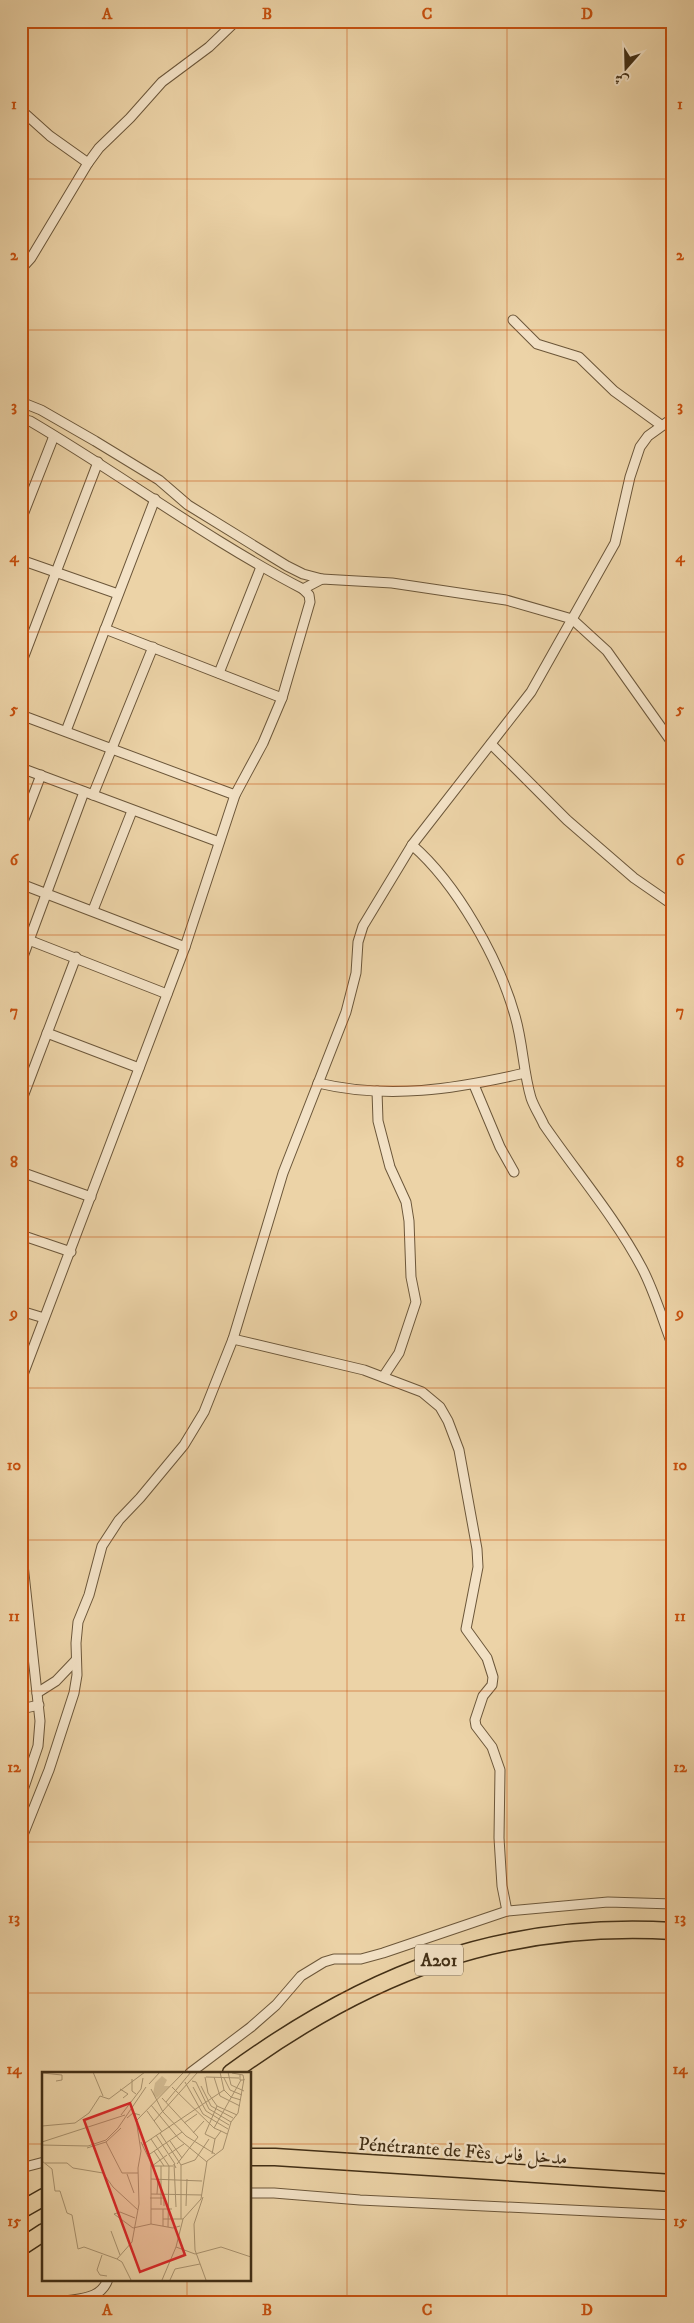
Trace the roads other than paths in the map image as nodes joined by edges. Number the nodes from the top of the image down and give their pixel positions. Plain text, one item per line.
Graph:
1 (236, 21) edge
2 (21, 110) edge
3 (88, 163) junction
4 (21, 269) edge
5 (513, 320) dead end
6 (21, 402) edge
7 (673, 418) edge
8 (21, 420) edge
9 (660, 425) junction
10 (54, 436) junction
11 (98, 462) junction
12 (155, 499) junction
13 (21, 520) edge
14 (21, 560) edge
15 (262, 567) junction
16 (56, 572) junction
17 (322, 578) junction
18 (303, 589) junction
19 (118, 594) junction
20 (572, 619) junction
21 (105, 629) junction
22 (153, 647) junction
23 (21, 664) edge
24 (220, 673) junction
25 (282, 698) junction
26 (21, 715) edge
27 (66, 730) junction
28 (492, 744) junction
29 (673, 744) edge
30 (111, 749) junction
31 (21, 768) edge
32 (41, 775) junction
33 (89, 794) junction
34 (235, 795) junction
35 (132, 810) junction
36 (21, 827) edge
37 (220, 842) junction
38 (412, 845) junction
39 (21, 884) edge
40 (47, 893) junction
41 (673, 904) edge
42 (93, 910) junction
43 (26, 938) edge
44 (185, 947) junction
45 (76, 957) junction
46 (21, 962) edge
47 (167, 994) junction
48 (47, 1033) junction
49 (139, 1068) junction
50 (525, 1072) junction
51 (318, 1083) junction
52 (474, 1084) junction
53 (377, 1091) junction
54 (21, 1102) edge
55 (21, 1172) edge
56 (514, 1172) dead end
57 (91, 1197) junction
58 (21, 1234) edge
59 (71, 1252) junction
60 (21, 1311) edge
61 (44, 1318) junction
62 (234, 1340) junction
63 (673, 1347) edge
64 (22, 1374) edge
65 (383, 1377) junction
66 (21, 1546) edge
67 (24, 1581) edge
68 (26, 1631) edge
69 (76, 1660) junction
70 (37, 1693) junction
71 (39, 1705) junction
72 (21, 1709) edge
73 (21, 1796) edge
74 (21, 1840) edge
75 (673, 1904) edge
76 (507, 1911) junction
77 (673, 1931) edge
78 (191, 2072) edge
79 (232, 2072) edge
80 (251, 2157) edge
81 (42, 2163) edge
82 (21, 2168) edge
83 (673, 2183) edge
84 (251, 2194) edge
85 (42, 2198) edge
86 (21, 2210) edge
87 (673, 2215) edge
88 (42, 2233) edge
89 (21, 2247) edge
90 (107, 2280) edge
91 (61, 2302) edge

1 - 3 street
2 - 3 street
3 - 4 street
5 - 9 street
6 - 17 street
7 - 9 street
8 - 10 street
9 - 20 street
10 - 11 street
10 - 13 street
11 - 12 street
11 - 16 street
12 - 15 street
12 - 19 street
14 - 16 street
15 - 18 street
15 - 24 street
16 - 19 street
16 - 23 street
17 - 18 street
17 - 20 street
18 - 25 street
19 - 21 street
20 - 28 street
20 - 29 street
21 - 22 street
21 - 27 street
22 - 24 street
22 - 30 street
24 - 25 street
25 - 34 street
26 - 27 street
27 - 30 street
28 - 38 street
28 - 41 street
30 - 33 street
30 - 34 street
31 - 32 street
32 - 33 street
32 - 36 street
33 - 35 street
33 - 40 street
34 - 37 street
35 - 37 street
35 - 42 street
37 - 44 street
38 - 50 street
38 - 51 street
39 - 40 street
40 - 42 street
40 - 43 street
42 - 44 street
43 - 45 street
43 - 46 street
44 - 47 street
45 - 47 street
45 - 48 street
47 - 49 street
48 - 49 street
48 - 54 street
49 - 57 street
50 - 52 street
50 - 63 street
51 - 53 street
51 - 62 street
52 - 53 street
52 - 56 street
53 - 65 street
55 - 57 street
57 - 59 street
58 - 59 street
59 - 61 street
60 - 61 street
61 - 64 street
62 - 65 street
62 - 69 street
65 - 76 street
66 - 67 street
67 - 68 street
68 - 70 street
69 - 70 street
69 - 74 street
70 - 71 street
71 - 72 street
71 - 73 street
75 - 76 street
76 - 78 street
77 - 79 highway, A201
80 - 83 highway, Pénétrante de Fès مدخل فاس
81 - 82 street
84 - 87 street
85 - 86 highway
88 - 89 highway
90 - 91 street

